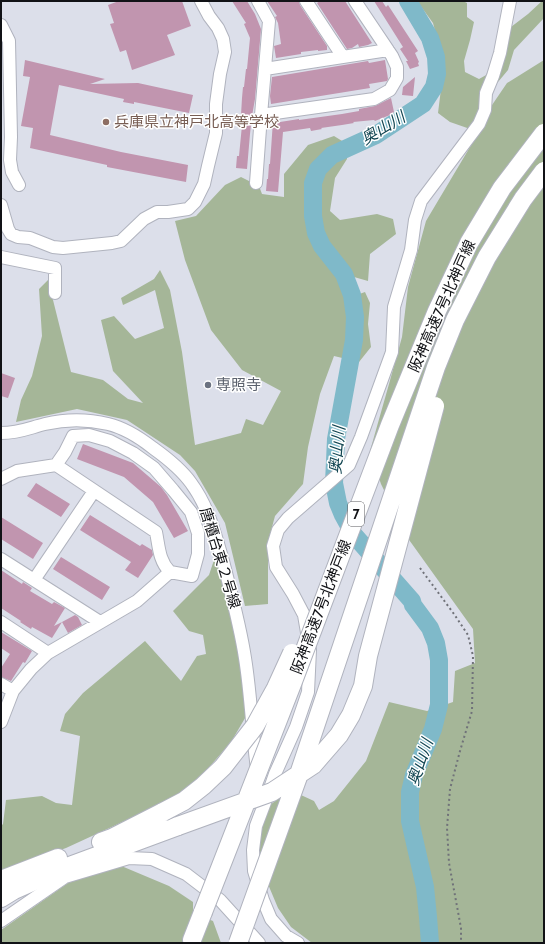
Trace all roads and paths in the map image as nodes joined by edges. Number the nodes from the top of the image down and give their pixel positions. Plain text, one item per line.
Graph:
1 (201, 1) edge
2 (258, 1) edge
3 (306, 1) edge
4 (355, 1) edge
5 (510, 1) edge
6 (1, 25) edge
7 (388, 50) junction
8 (343, 57) junction
9 (265, 69) junction
10 (261, 115) junction
11 (544, 133) edge
12 (544, 171) edge
13 (256, 183) dead end
14 (19, 185) dead end
15 (1, 205) edge
16 (1, 257) edge
17 (55, 293) dead end
18 (436, 367) junction
19 (1, 433) edge
20 (375, 465) junction
21 (56, 466) junction
22 (1, 480) edge
23 (94, 490) junction
24 (1, 559) edge
25 (420, 568) dead end
26 (170, 572) junction
27 (34, 580) junction
28 (1, 622) edge
29 (100, 622) junction
30 (48, 652) junction
31 (1, 684) edge
32 (13, 691) junction
33 (1, 722) edge
34 (267, 797) junction
35 (1, 880) edge
36 (1, 898) edge
37 (1, 921) edge
38 (192, 940) dead end
39 (238, 943) edge
40 (258, 943) edge
41 (298, 943) edge
42 (461, 943) edge

1 - 15 street
2 - 9 street
3 - 8 street
4 - 7 street
5 - 34 street
6 - 14 street
7 - 8 street
7 - 10 street
8 - 9 street
9 - 10 street
10 - 13 street
11 - 20 highway, 阪神高速7号北神戸線 / 7, bridge
12 - 18 highway, 阪神高速7号北神戸線 / 7, bridge
16 - 17 street
18 - 36 highway, bridge
18 - 39 highway, 阪神高速7号北神戸線 / 7, bridge
19 - 34 street, 唐櫃台東２号線
20 - 35 highway, bridge
20 - 38 highway, 阪神高速7号北神戸線 / 7, bridge
21 - 22 street
21 - 23 street
21 - 26 street
23 - 26 street
23 - 27 street
24 - 27 street
25 - 42 path
26 - 29 street
27 - 29 street
28 - 30 street
29 - 30 street
30 - 32 street
31 - 32 street
32 - 33 street
34 - 41 street
37 - 40 street

